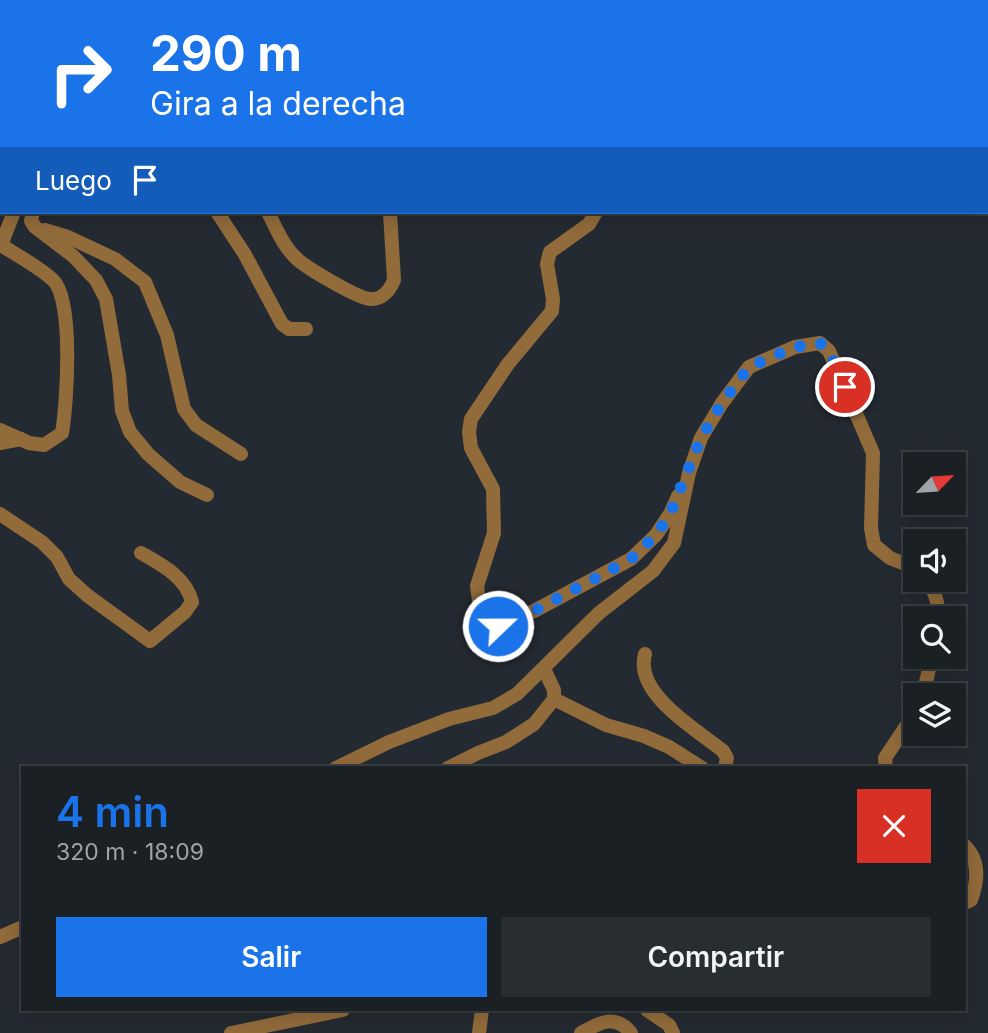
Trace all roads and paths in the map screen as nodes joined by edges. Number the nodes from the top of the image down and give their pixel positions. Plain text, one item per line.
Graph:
1 (12, 214) edge
2 (219, 214) edge
3 (269, 214) edge
4 (390, 214) edge
5 (595, 214) edge
6 (33, 216) edge
7 (306, 329) dead end
8 (0, 430) edge
9 (21, 439) junction
10 (0, 443) edge
11 (241, 454) dead end
12 (689, 473) junction
13 (207, 495) dead end
14 (0, 514) edge
15 (141, 553) dead end
16 (903, 563) edge
17 (645, 654) dead end
18 (544, 669) junction
19 (554, 699) junction
20 (903, 731) edge
21 (340, 766) edge
22 (452, 766) edge
23 (699, 766) edge
24 (725, 766) edge
25 (886, 766) edge
26 (966, 847) edge
27 (966, 902) edge
28 (21, 928) edge
29 (0, 937) edge
30 (338, 1011) edge
31 (482, 1011) edge
32 (648, 1011) edge
33 (230, 1033) edge
34 (479, 1033) edge
35 (581, 1033) edge
36 (631, 1033) edge
37 (673, 1033) edge

1 - 9 street
2 - 7 street
3 - 4 street
5 - 12 street
6 - 11 street
6 - 13 street
8 - 9 street
9 - 10 street
12 - 16 street
12 - 18 street
14 - 15 street
17 - 24 street
18 - 19 street
18 - 21 street
19 - 22 street
19 - 23 street
20 - 25 street
26 - 27 street
28 - 29 street
30 - 33 street
31 - 34 street
32 - 37 street
35 - 36 street

